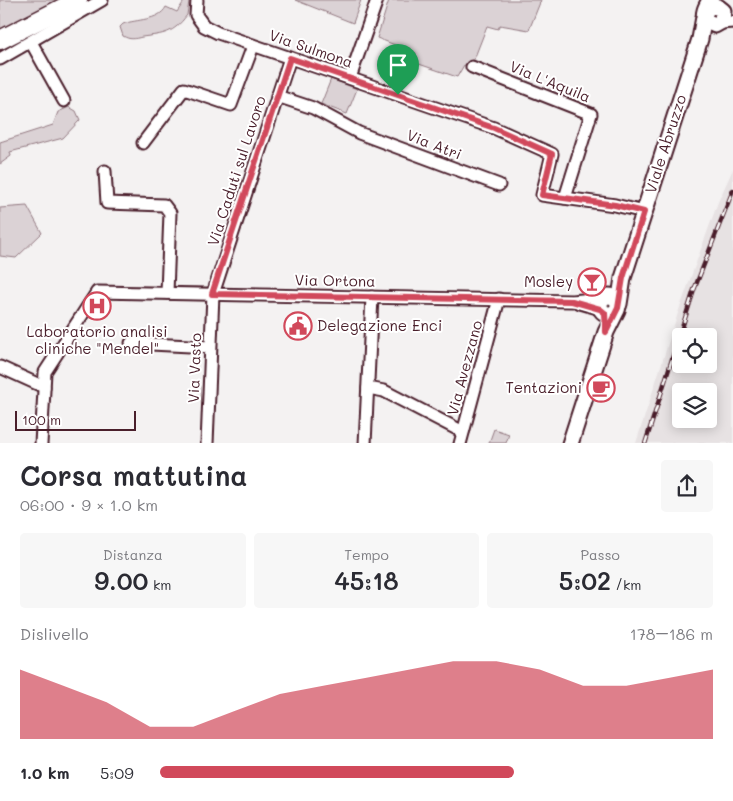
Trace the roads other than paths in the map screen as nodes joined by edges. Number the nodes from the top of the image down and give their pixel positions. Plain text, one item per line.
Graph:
1 (78, 0) edge
2 (102, 0) edge
3 (197, 0) edge
4 (370, 0) edge
5 (377, 0) edge
6 (718, 14) edge
7 (0, 40) edge
8 (31, 42) junction
9 (254, 46) junction
10 (290, 58) junction
11 (0, 59) edge
12 (472, 67) dead end
13 (347, 77) junction
14 (277, 96) junction
15 (64, 101) dead end
16 (143, 143) dead end
17 (105, 172) dead end
18 (498, 185) dead end
19 (565, 198) junction
20 (644, 212) junction
21 (167, 293) junction
22 (212, 294) junction
23 (372, 297) junction
24 (499, 299) junction
25 (609, 305) junction
26 (131, 343) dead end
27 (210, 347) junction
28 (0, 367) edge
29 (44, 387) junction
30 (368, 388) junction
31 (463, 432) junction
32 (41, 443) edge
33 (207, 443) edge
34 (365, 443) edge
35 (460, 443) edge
36 (570, 443) edge

1 - 7 highway
2 - 8 street
3 - 9 street, Via Sulmona
4 - 13 street
5 - 13 street
6 - 20 main road, Viale Abruzzo
8 - 11 street
8 - 15 street
9 - 10 street, Via Sulmona
9 - 16 street
10 - 13 street, Via Sulmona
10 - 14 street, Via Caduti sul Lavoro
12 - 19 street, Via L'Aquila
13 - 19 street, Via Sulmona
14 - 18 street, Via Atri
14 - 22 street, Via Caduti sul Lavoro
17 - 21 street
19 - 20 street, Via Sulmona
20 - 25 main road, Viale Abruzzo
21 - 22 street, Via Ortona
21 - 29 street, Via Ortona
22 - 23 street, Via Ortona
22 - 27 street, Via Vasto
23 - 24 street, Via Ortona
23 - 30 street
24 - 25 street, Via Ortona
24 - 31 street, Via Avezzano
25 - 36 main road, Viale Abruzzo
26 - 27 street
27 - 33 street, Via Vasto
28 - 29 street
29 - 32 street
30 - 31 street
30 - 34 street
31 - 35 street, Via Avezzano

